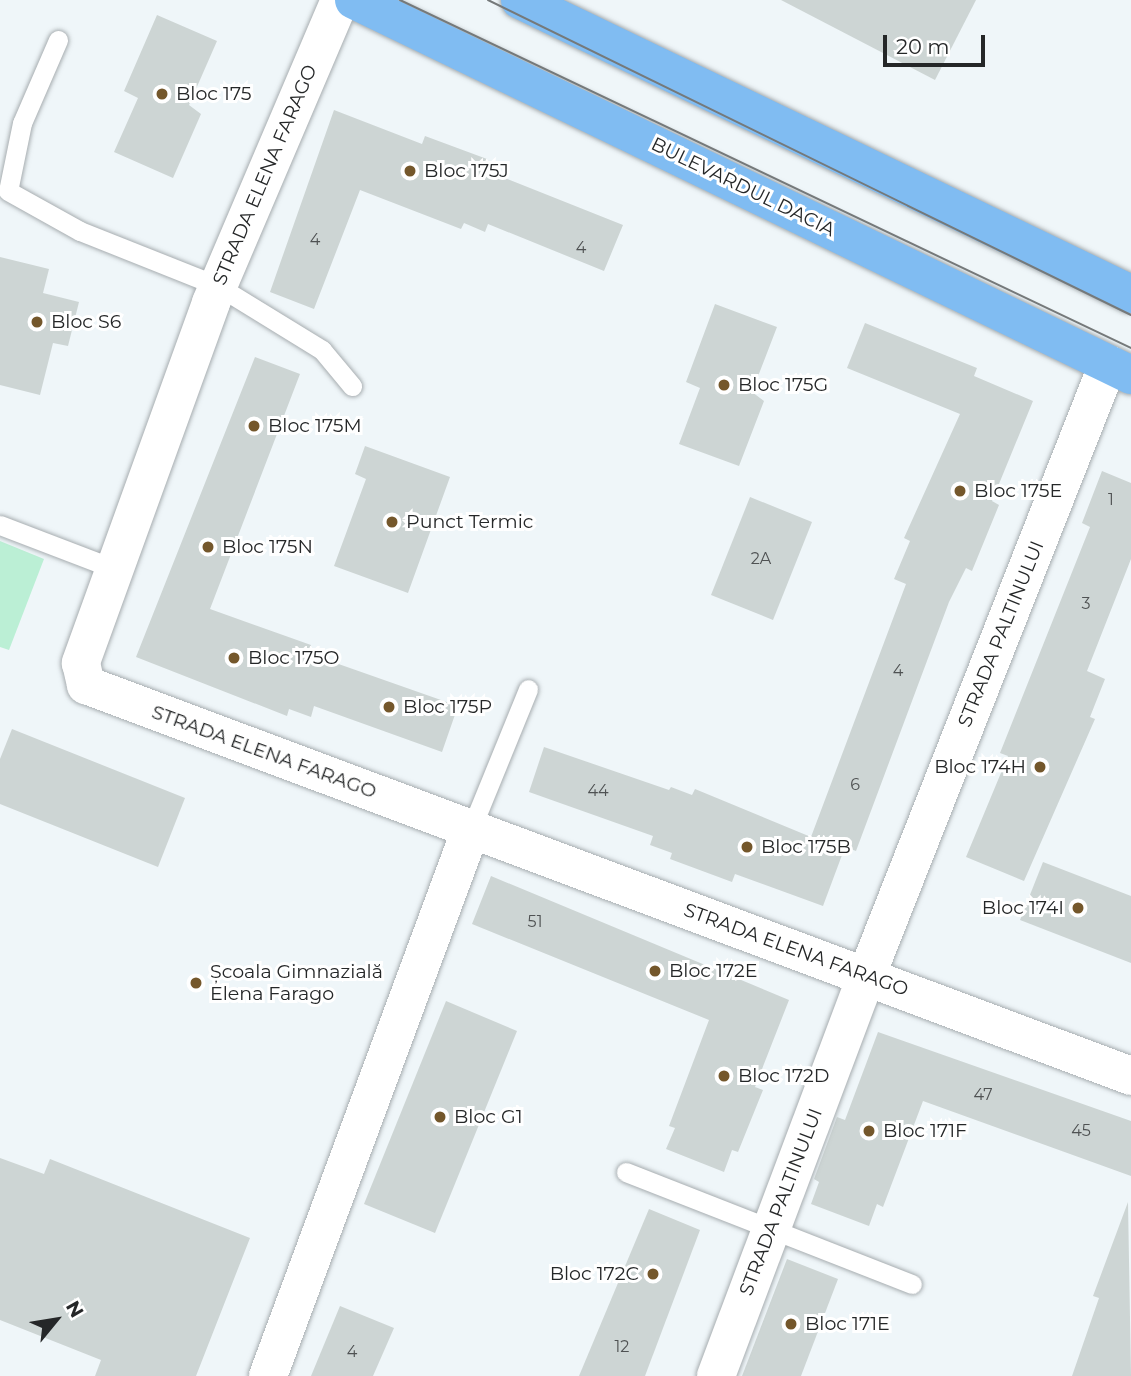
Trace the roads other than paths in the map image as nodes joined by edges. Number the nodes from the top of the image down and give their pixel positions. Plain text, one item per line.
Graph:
1 (340, 0) edge
2 (354, 0) edge
3 (520, 0) edge
4 (58, 40) dead end
5 (218, 286) junction
6 (1131, 294) edge
7 (1120, 369) edge
8 (352, 386) dead end
9 (0, 525) edge
10 (115, 569) junction
11 (528, 689) dead end
12 (471, 829) junction
13 (866, 977) junction
14 (1131, 1076) edge
15 (626, 1172) dead end
16 (771, 1230) junction
17 (912, 1284) dead end
18 (268, 1376) edge
19 (716, 1376) edge

1 - 5 street, STRADA ELENA FARAGO
2 - 7 main road, BULEVARDUL DACIA
3 - 6 main road
4 - 5 lane
5 - 8 lane
5 - 10 street, STRADA ELENA FARAGO
7 - 13 street, STRADA PALTINULUI
9 - 10 lane
10 - 12 street, STRADA ELENA FARAGO
11 - 12 lane
12 - 13 street, STRADA ELENA FARAGO
12 - 18 street
13 - 14 street, STRADA ELENA FARAGO
13 - 16 street, STRADA PALTINULUI
15 - 16 lane
16 - 17 lane
16 - 19 street, STRADA PALTINULUI

